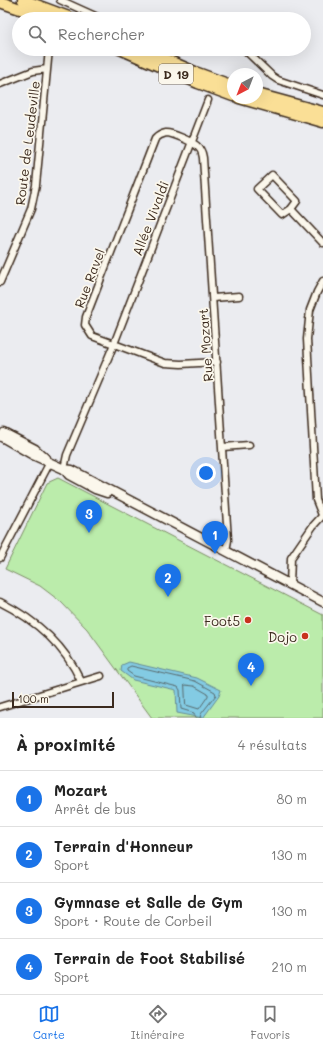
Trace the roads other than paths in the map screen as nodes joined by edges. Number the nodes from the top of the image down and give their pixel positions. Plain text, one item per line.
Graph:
1 (23, 0) edge
2 (60, 0) edge
3 (0, 2) edge
4 (29, 12) edge
5 (55, 12) edge
6 (87, 12) edge
7 (48, 56) edge
8 (136, 56) edge
9 (158, 56) edge
10 (252, 56) edge
11 (47, 69) junction
12 (0, 84) edge
13 (227, 84) edge
14 (227, 94) edge
15 (323, 95) edge
16 (263, 96) edge
17 (208, 100) dead end
18 (258, 104) edge
19 (323, 112) edge
20 (295, 115) junction
21 (323, 122) edge
22 (323, 127) edge
23 (191, 141) junction
24 (291, 209) junction
25 (323, 243) edge
26 (323, 281) edge
27 (0, 282) edge
28 (239, 296) dead end
29 (213, 298) junction
30 (114, 344) junction
31 (217, 362) junction
32 (0, 432) edge
33 (0, 436) edge
34 (249, 444) dead end
35 (223, 447) junction
36 (50, 462) junction
37 (64, 469) junction
38 (323, 515) edge
39 (226, 552) junction
40 (0, 558) edge
41 (290, 585) junction
42 (0, 602) edge
43 (323, 602) edge
44 (101, 676) dead end
45 (81, 682) junction
46 (0, 706) edge

1 - 5 main road
2 - 6 street
3 - 4 main road
7 - 11 street, Route de Leudeville
8 - 14 main road, D 19
9 - 13 main road, D 19
10 - 15 street
11 - 12 street
11 - 27 street, Route de Leudeville
16 - 19 main road
17 - 23 street, Allée Vivaldi
18 - 20 main road
20 - 21 main road
20 - 22 main road
23 - 29 street, Rue Mozart
23 - 30 street, Allée Vivaldi
23 - 30 street, Rue Ravel
24 - 24 street
24 - 25 street
26 - 38 street
28 - 29 street
29 - 31 street, Rue Mozart
30 - 31 street, Rue Ravel
30 - 37 street
31 - 35 street, Rue Mozart
32 - 36 street
33 - 36 street
34 - 35 street
35 - 39 street, Rue Mozart
36 - 37 street
36 - 40 street
37 - 39 street
38 - 41 street
39 - 41 street
41 - 43 street
42 - 45 street
44 - 45 street
45 - 46 street

